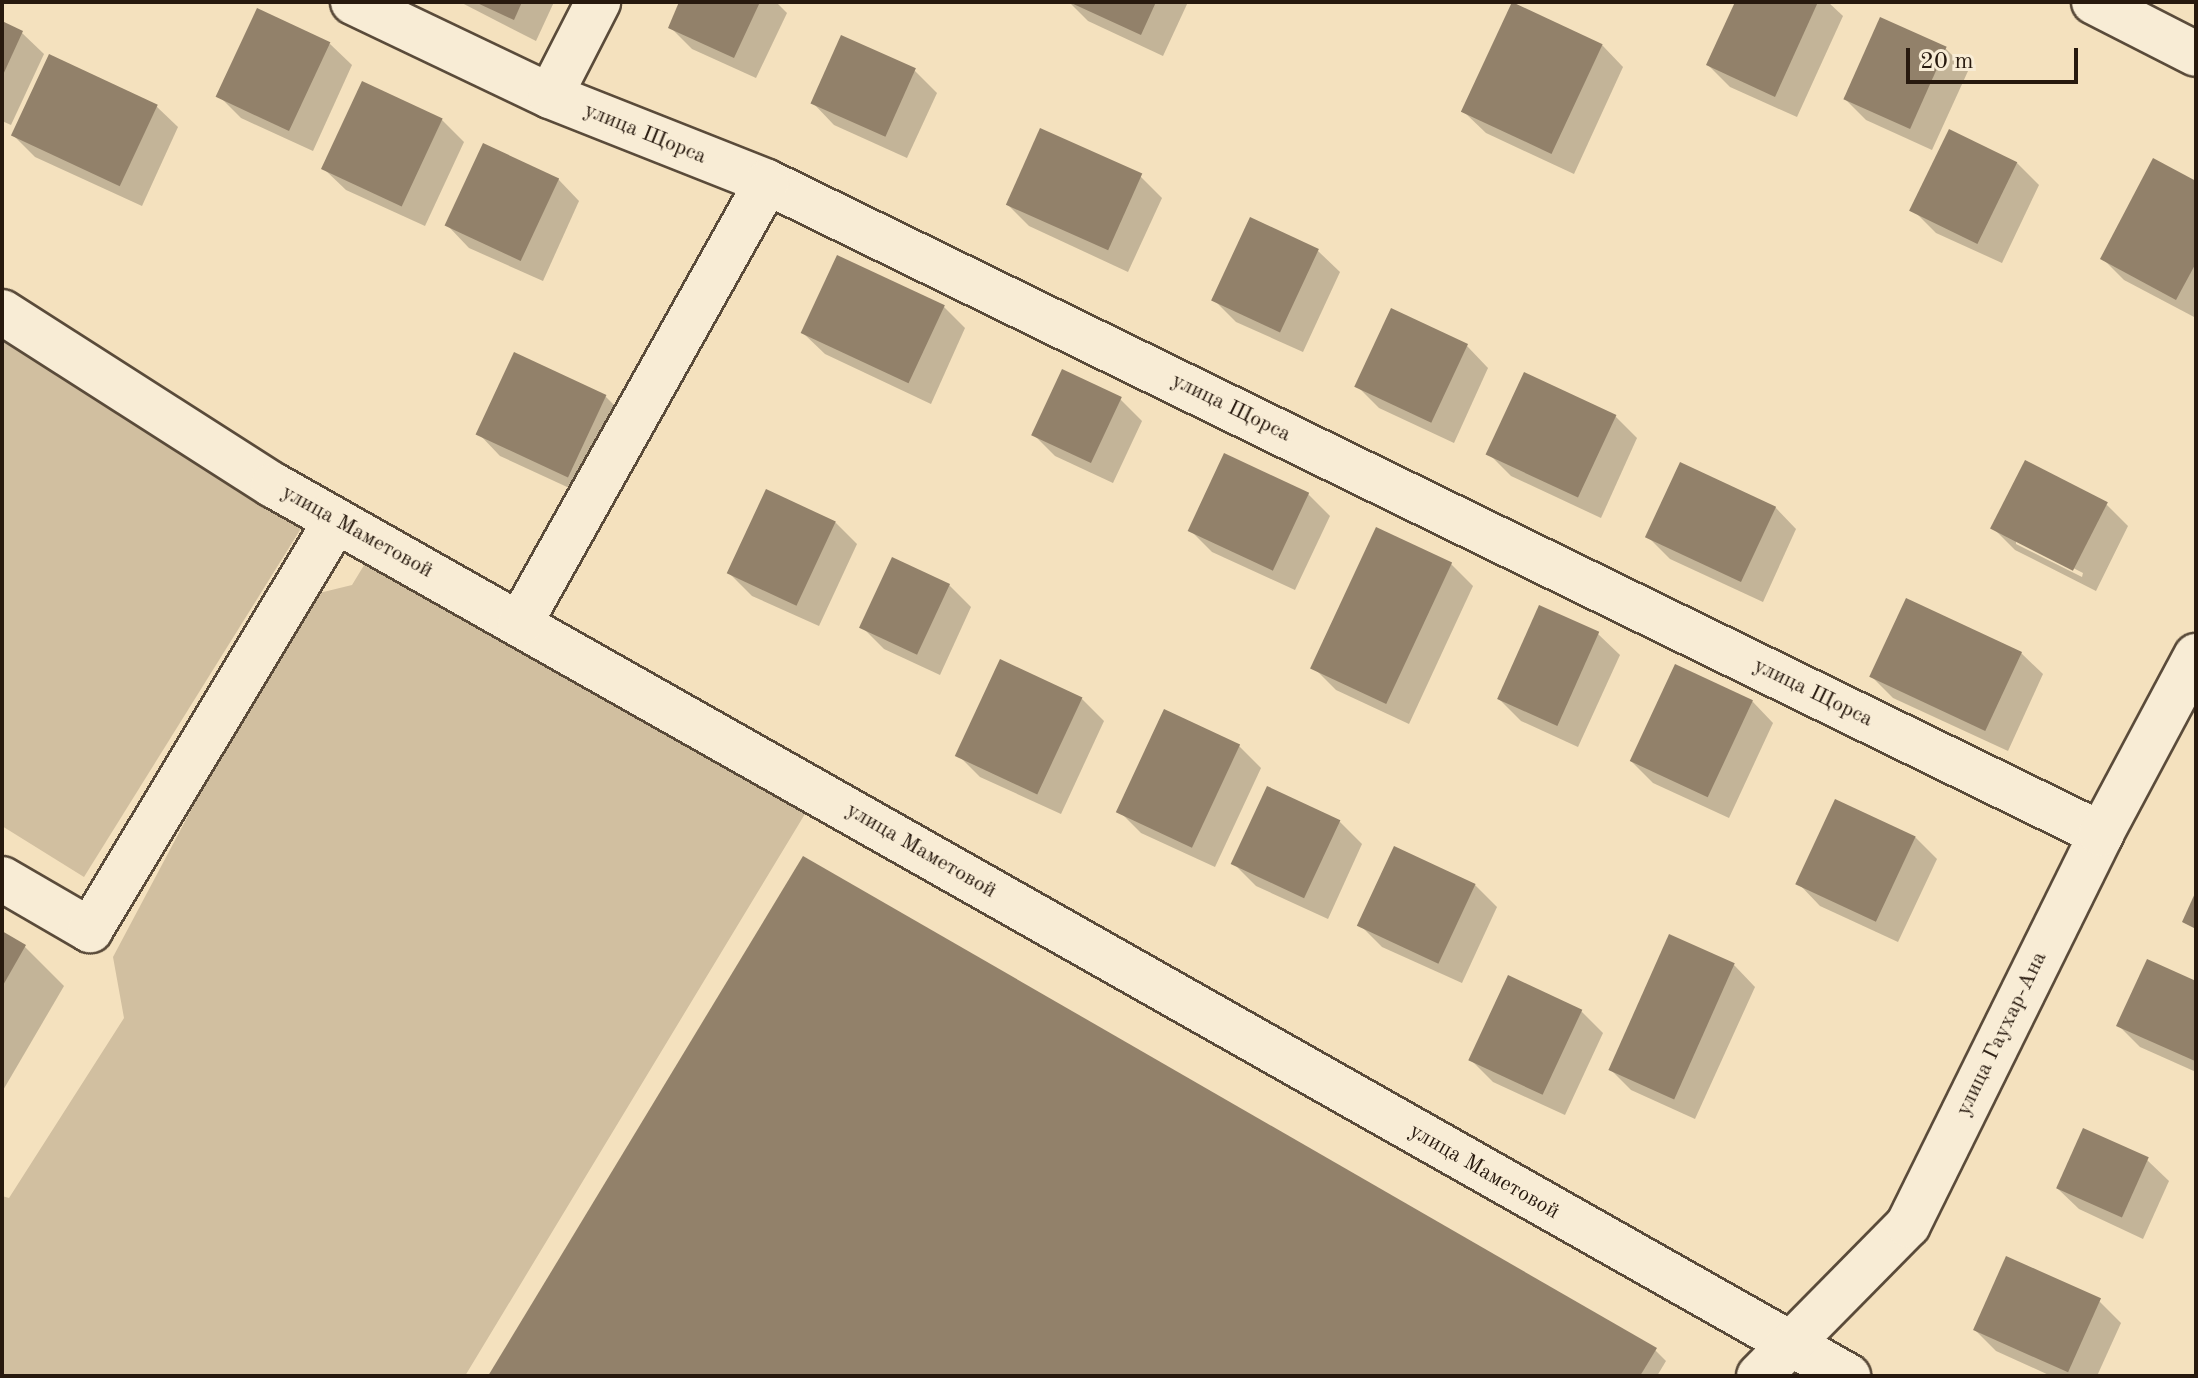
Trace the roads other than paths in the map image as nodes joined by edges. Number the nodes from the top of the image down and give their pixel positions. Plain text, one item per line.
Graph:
1 (353, 2) edge
2 (598, 2) edge
3 (2094, 2) edge
4 (2196, 54) edge
5 (550, 96) junction
6 (767, 182) junction
7 (2, 312) edge
8 (336, 521) junction
9 (520, 623) junction
10 (2196, 656) edge
11 (2101, 834) junction
12 (2, 879) edge
13 (1790, 1346) junction
14 (1759, 1376) edge
15 (1848, 1376) edge

1 - 5 street, улица Щорса
2 - 5 street
3 - 4 street
5 - 6 street, улица Щорса
6 - 9 street
6 - 11 street, улица Щорса
7 - 8 street, улица Маметовой
8 - 9 street, улица Маметовой
8 - 12 street
9 - 13 street, улица Маметовой
10 - 11 street, улица Гаухар-Ана
11 - 13 street, улица Гаухар-Ана
13 - 14 street, улица Гаухар-Ана
13 - 15 street, улица Маметовой

